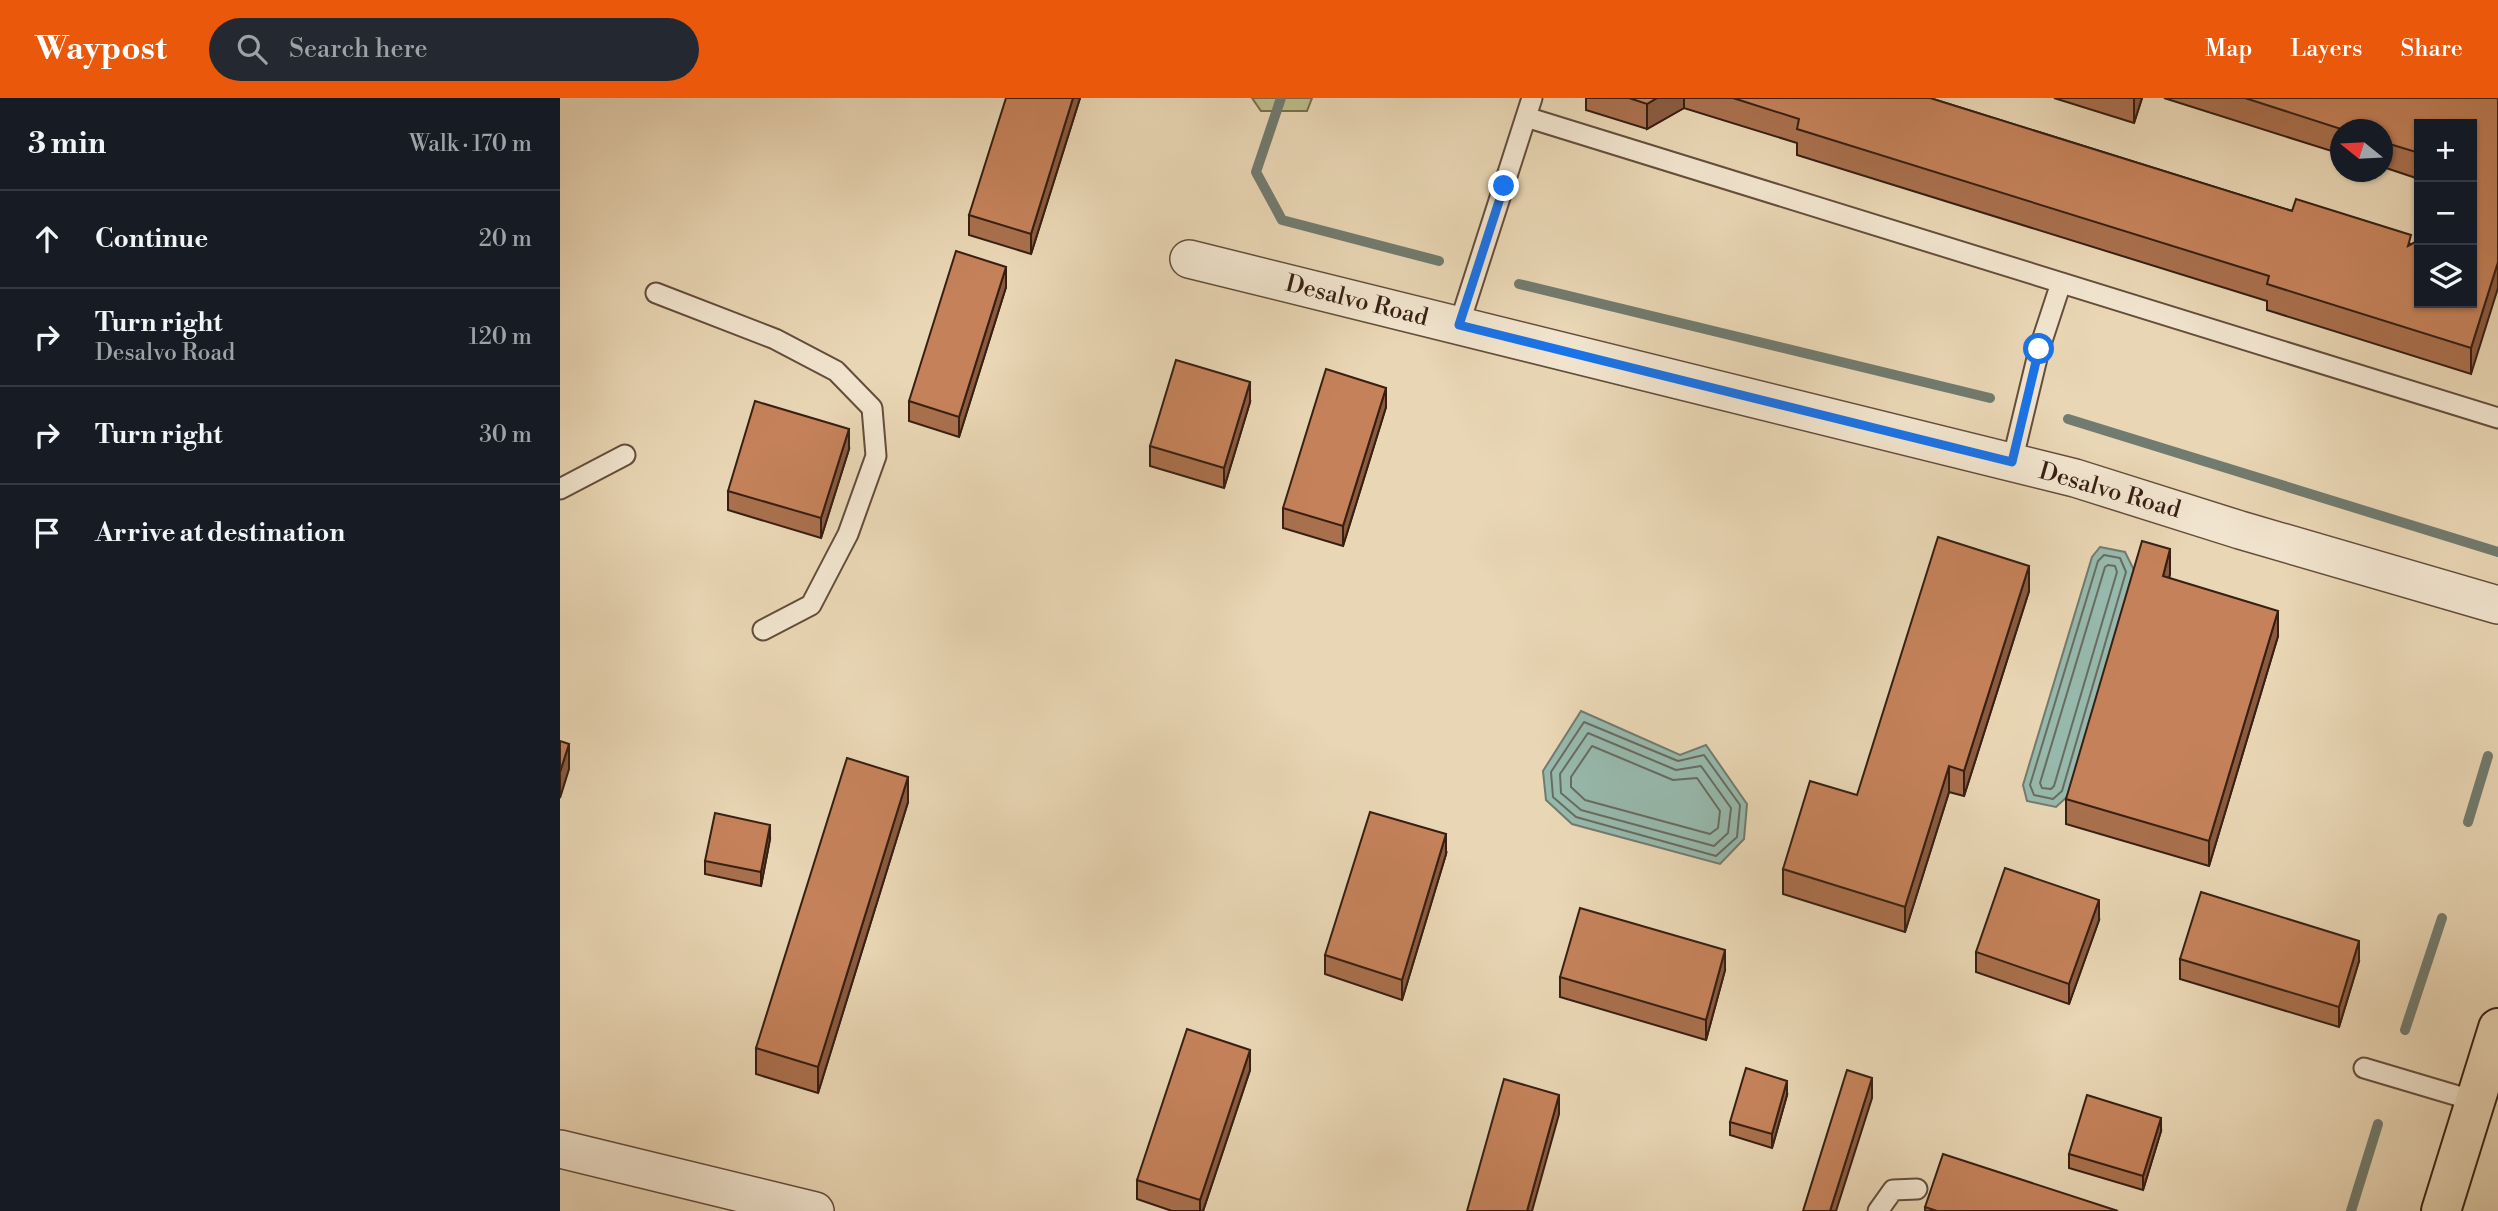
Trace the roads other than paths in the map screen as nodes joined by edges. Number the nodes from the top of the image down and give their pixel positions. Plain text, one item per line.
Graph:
1 (1532, 98) edge
2 (1526, 117) junction
3 (1189, 259) dead end
4 (2061, 283) junction
5 (656, 293) dead end
6 (1459, 325) junction
7 (2498, 418) edge
8 (625, 455) dead end
9 (2012, 462) junction
10 (560, 489) edge
11 (2498, 605) edge
12 (763, 630) dead end
13 (2498, 1028) edge
14 (2364, 1068) dead end
15 (2475, 1101) junction
16 (560, 1149) edge
17 (1917, 1189) dead end
18 (815, 1211) edge
19 (1878, 1211) edge
20 (2441, 1211) edge

1 - 2 lane
2 - 4 lane
2 - 6 lane
3 - 6 street, Desalvo Road
4 - 7 lane
4 - 9 lane
5 - 12 lane
6 - 9 street, Desalvo Road
8 - 10 lane
9 - 11 street, Desalvo Road
13 - 15 highway
14 - 15 lane
15 - 20 highway
16 - 18 street
17 - 19 lane

